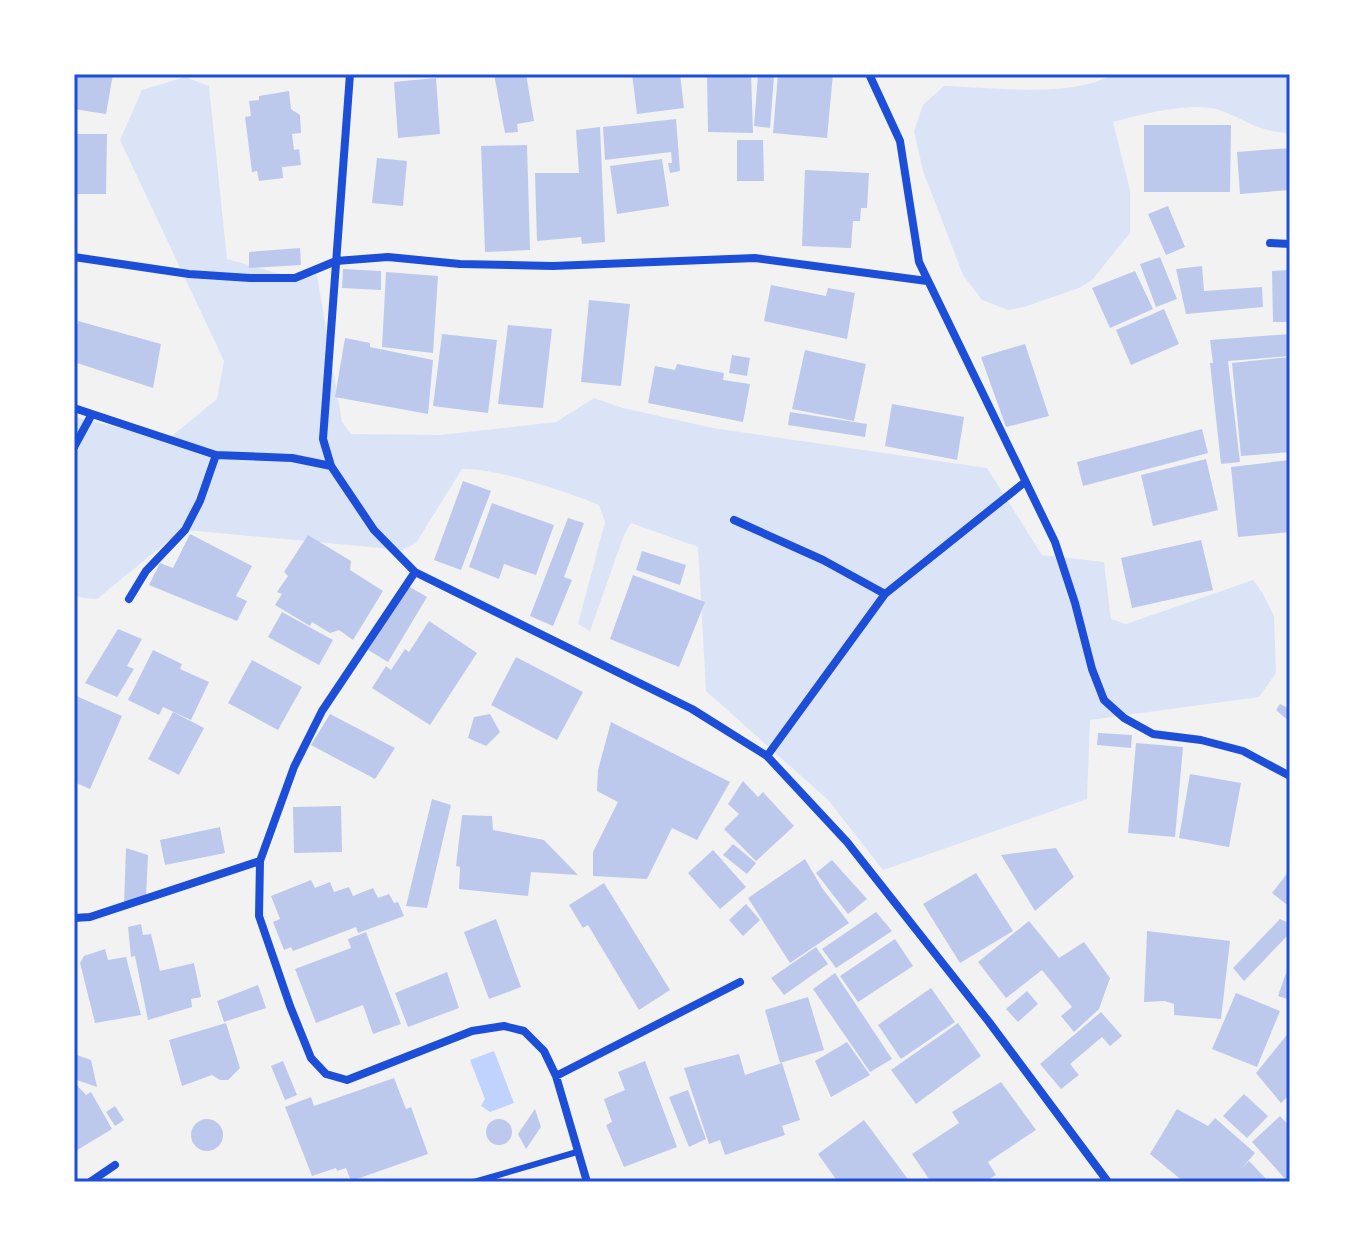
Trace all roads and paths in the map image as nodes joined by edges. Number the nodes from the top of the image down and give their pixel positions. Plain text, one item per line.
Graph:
1 (350, 74) edge
2 (869, 74) edge
3 (1270, 243) dead end
4 (1290, 244) edge
5 (74, 257) edge
6 (336, 261) junction
7 (927, 281) junction
8 (74, 408) edge
9 (92, 414) junction
10 (74, 447) edge
11 (216, 455) junction
12 (331, 466) junction
13 (1025, 482) junction
14 (734, 520) dead end
15 (415, 572) junction
16 (885, 594) junction
17 (129, 599) dead end
18 (767, 756) junction
19 (1290, 776) edge
20 (260, 861) junction
21 (74, 918) edge
22 (740, 982) dead end
23 (556, 1076) junction
24 (577, 1152) junction
25 (115, 1165) dead end
26 (90, 1182) edge
27 (474, 1182) edge
28 (587, 1182) edge
29 (1108, 1182) edge

1 - 6 street
2 - 7 street
3 - 4 street
5 - 6 street
6 - 7 street
6 - 12 street
7 - 13 street
8 - 9 street
9 - 10 street
9 - 11 street
11 - 12 street
11 - 17 street
12 - 15 street
13 - 16 street
13 - 19 street
14 - 16 street
15 - 18 street
15 - 20 street
16 - 18 street
18 - 29 street
20 - 21 street
20 - 23 street
22 - 23 street
23 - 24 street
24 - 27 lane
24 - 28 street
25 - 26 street

